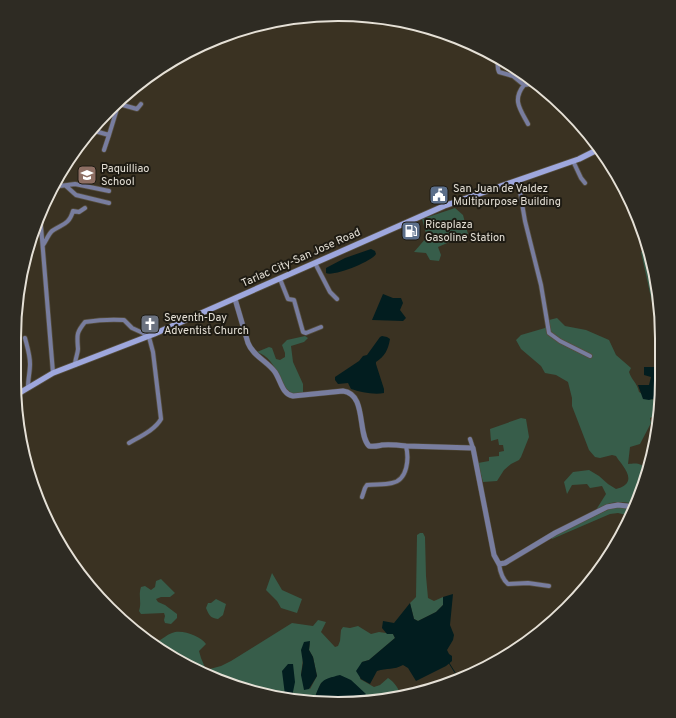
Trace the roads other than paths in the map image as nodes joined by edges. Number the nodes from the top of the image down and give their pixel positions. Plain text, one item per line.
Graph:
1 (497, 64) edge
2 (528, 84) edge
3 (524, 85) junction
4 (125, 104) edge
5 (141, 104) dead end
6 (116, 112) edge
7 (528, 124) dead end
8 (98, 132) edge
9 (109, 135) junction
10 (104, 150) dead end
11 (594, 152) edge
12 (573, 161) junction
13 (518, 180) junction
14 (585, 183) dead end
15 (66, 186) junction
16 (59, 187) edge
17 (109, 191) dead end
18 (109, 203) dead end
19 (85, 208) dead end
20 (41, 227) edge
21 (43, 246) junction
22 (315, 263) junction
23 (280, 279) junction
24 (235, 299) junction
25 (337, 299) dead end
26 (321, 327) dead end
27 (148, 337) junction
28 (25, 338) dead end
29 (590, 356) dead end
30 (75, 364) junction
31 (53, 373) junction
32 (28, 387) junction
33 (22, 391) edge
34 (470, 438) dead end
35 (129, 443) dead end
36 (406, 446) junction
37 (473, 448) junction
38 (362, 497) dead end
39 (629, 506) edge
40 (499, 564) junction
41 (549, 586) dead end

1 - 3 street
2 - 3 street
3 - 7 street
4 - 5 street
6 - 9 street
8 - 9 street
9 - 10 street
11 - 12 main road, Tarlac City-San Jose Road
12 - 13 main road, Tarlac City-San Jose Road
12 - 14 street
13 - 22 main road, Tarlac City-San Jose Road
13 - 29 street
15 - 16 street
15 - 17 street
15 - 18 street
19 - 21 street
20 - 21 street
21 - 31 street
22 - 23 main road, Tarlac City-San Jose Road
22 - 25 street
23 - 24 main road, Tarlac City-San Jose Road
23 - 26 street
24 - 27 main road, Tarlac City-San Jose Road
24 - 36 street
27 - 30 main road, Tarlac City-San Jose Road
27 - 30 street
27 - 35 street
28 - 32 street
30 - 31 main road, Tarlac City-San Jose Road
31 - 32 main road, Tarlac City-San Jose Road
32 - 33 main road, Tarlac City-San Jose Road
34 - 37 street
36 - 37 street
36 - 38 street
37 - 40 street
39 - 40 street
40 - 41 street

